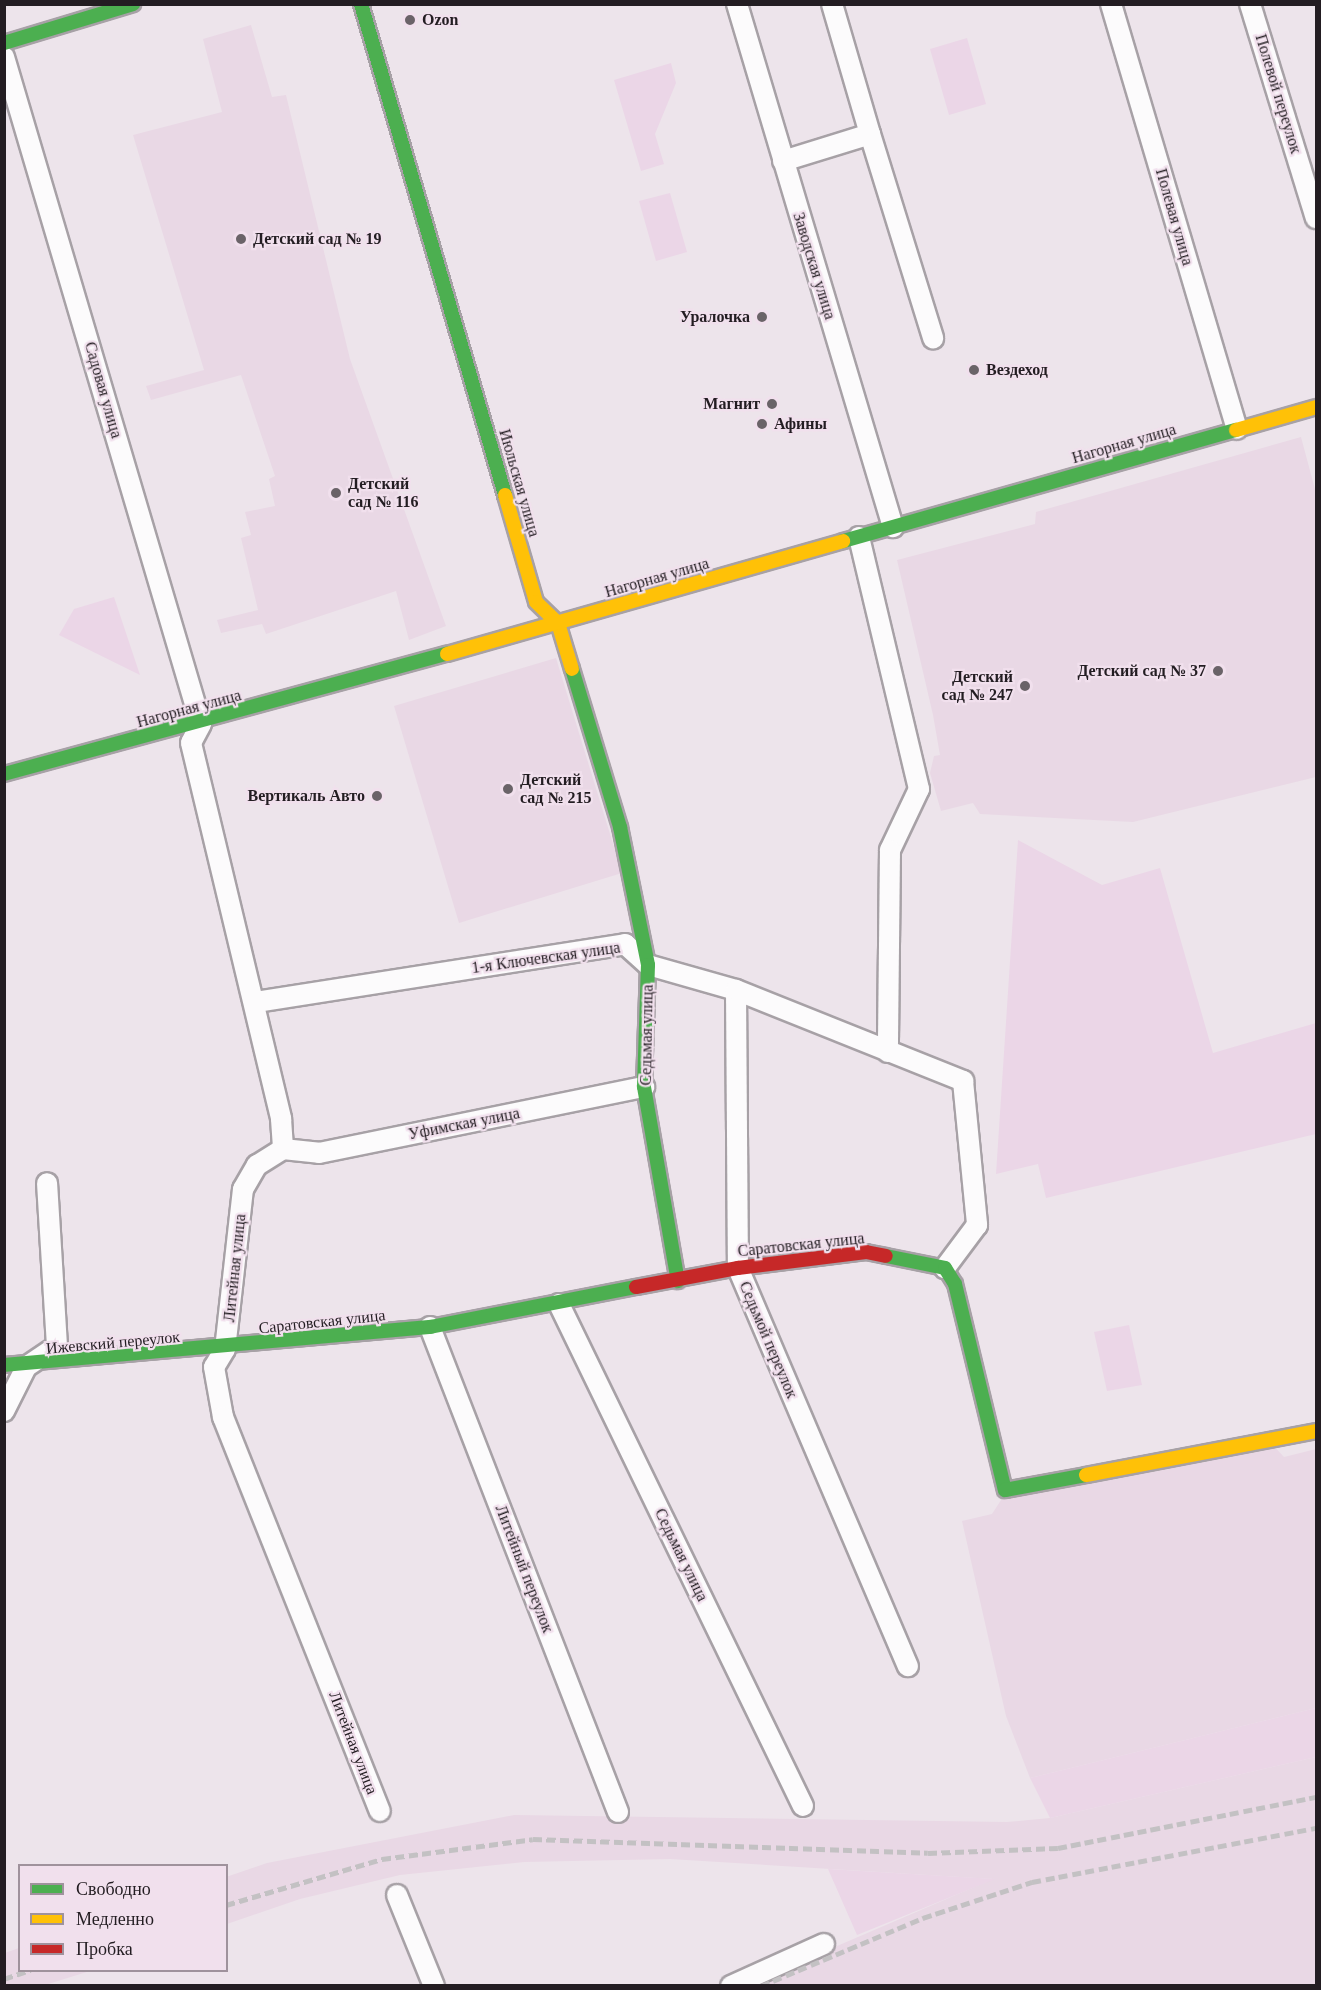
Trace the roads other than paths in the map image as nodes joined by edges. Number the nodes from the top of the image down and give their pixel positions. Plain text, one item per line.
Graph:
1 (133, 4) edge
2 (361, 4) edge
3 (737, 4) edge
4 (832, 4) edge
5 (1111, 4) edge
6 (1250, 4) edge
7 (4, 43) edge
8 (4, 57) edge
9 (870, 134) junction
10 (783, 161) junction
11 (1317, 218) edge
12 (933, 338) dead end
13 (1317, 407) edge
14 (1237, 429) junction
15 (893, 527) junction
16 (859, 537) junction
17 (558, 623) junction
18 (201, 724) junction
19 (4, 774) edge
20 (648, 965) junction
21 (736, 990) junction
22 (256, 1002) junction
23 (888, 1052) junction
24 (644, 1087) junction
25 (283, 1149) junction
26 (47, 1183) dead end
27 (738, 1268) junction
28 (945, 1268) junction
29 (678, 1281) junction
30 (559, 1304) junction
31 (430, 1327) junction
32 (225, 1349) junction
33 (4, 1365) edge
34 (26, 1367) junction
35 (4, 1411) edge
36 (1317, 1431) edge
37 (908, 1666) dead end
38 (802, 1806) dead end
39 (380, 1811) dead end
40 (618, 1812) dead end
41 (397, 1895) dead end
42 (824, 1944) dead end
43 (434, 1986) edge
44 (731, 1986) edge

1 - 7 street
2 - 17 street, Июльская улица
3 - 10 street, Заводская улица
4 - 9 street
5 - 14 street, Полевая улица
6 - 11 street, Полевой переулок
8 - 18 street, Садовая улица
9 - 10 street
9 - 12 street
10 - 15 street, Заводская улица
13 - 14 street, Нагорная улица
14 - 15 street, Нагорная улица
15 - 16 street, Нагорная улица
16 - 17 street, Нагорная улица
16 - 23 street
17 - 18 street, Нагорная улица
17 - 20 street, Июльская улица
18 - 19 street, Нагорная улица
18 - 22 street
20 - 21 street, 1-я Ключевская улица
20 - 22 street, 1-я Ключевская улица
20 - 24 street, Седьмая улица
21 - 23 street, 1-я Ключевская улица
21 - 27 street, Седьмой переулок
22 - 25 street
23 - 28 street, 1-я Ключевская улица
24 - 25 street, Уфимская улица
24 - 29 street, Седьмая улица
25 - 32 street, Литейная улица
26 - 34 street
27 - 28 street, Саратовская улица
27 - 29 street, Саратовская улица
27 - 37 street, Седьмой переулок
28 - 36 street
29 - 30 street, Саратовская улица
30 - 31 street, Саратовская улица
30 - 38 street, Седьмая улица
31 - 32 street, Саратовская улица
31 - 40 street, Литейный переулок
32 - 34 street, Ижевский переулок
32 - 39 street, Литейная улица
33 - 34 street, Ижевский переулок
34 - 35 street
41 - 43 street
42 - 44 street

